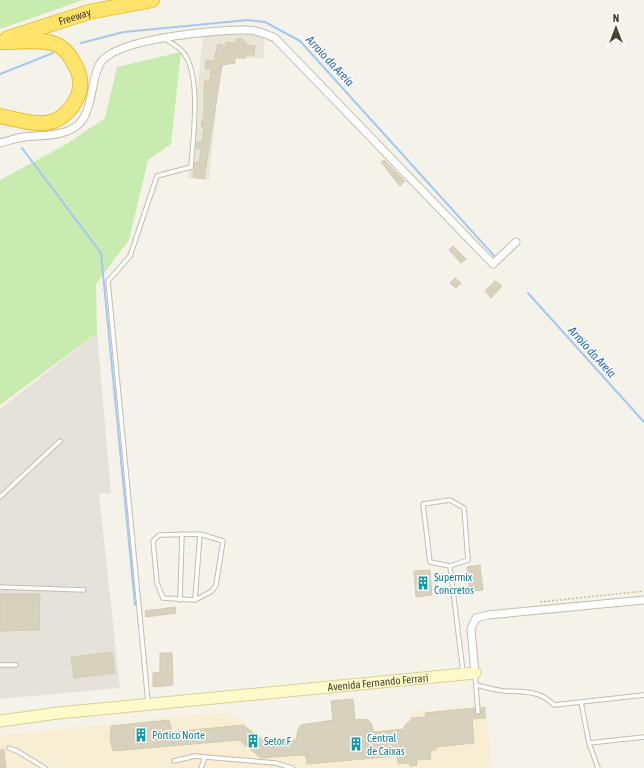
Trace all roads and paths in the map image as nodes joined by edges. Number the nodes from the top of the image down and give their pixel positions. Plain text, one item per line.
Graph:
1 (152, 0) edge
2 (164, 38) junction
3 (0, 41) edge
4 (0, 116) edge
5 (0, 143) edge
6 (516, 242) dead end
7 (60, 441) dead end
8 (0, 497) edge
9 (182, 534) junction
10 (200, 534) junction
11 (450, 566) junction
12 (0, 587) edge
13 (84, 590) dead end
14 (180, 600) junction
15 (195, 600) junction
16 (644, 600) edge
17 (0, 665) edge
18 (16, 665) dead end
19 (469, 674) junction
20 (476, 686) junction
21 (644, 695) edge
22 (581, 702) junction
23 (148, 705) junction
24 (478, 712) dead end
25 (0, 713) edge
26 (58, 713) junction
27 (0, 721) edge
28 (644, 737) edge
29 (589, 743) junction
30 (9, 748) dead end
31 (205, 757) junction
32 (174, 761) dead end
33 (45, 768) edge
34 (201, 768) edge
35 (292, 768) edge
36 (598, 768) edge

1 - 3 highway, Freeway
2 - 5 street
2 - 6 street
2 - 23 lane
3 - 4 highway
7 - 8 lane
9 - 10 lane
9 - 14 lane
9 - 14 lane
10 - 15 lane
10 - 15 lane
11 - 11 lane
11 - 19 lane
12 - 13 lane
14 - 15 lane
16 - 19 street
17 - 18 lane
19 - 20 lane
19 - 23 street, Avenida Fernando Ferrari
20 - 22 lane
20 - 24 lane
21 - 22 lane
22 - 29 lane
23 - 26 street, Avenida Fernando Ferrari
25 - 26 street, Avenida Fernando Ferrari
26 - 27 street, Avenida Fernando Ferrari
28 - 29 lane
29 - 36 lane
30 - 33 lane
31 - 32 lane
31 - 34 lane
31 - 35 lane

